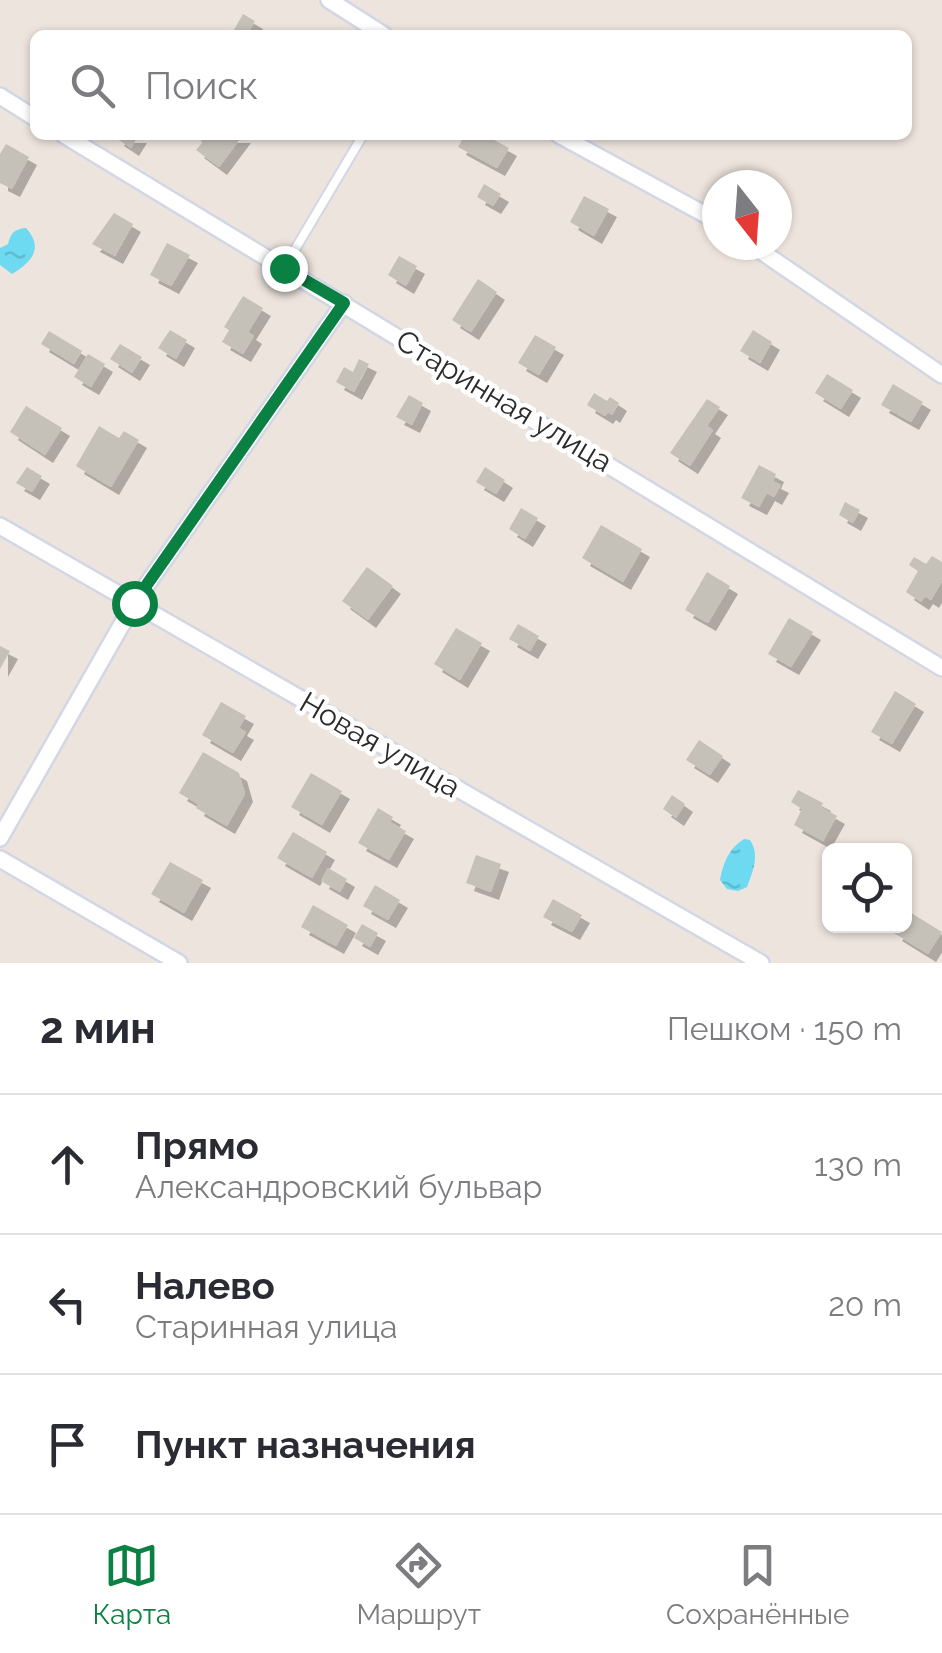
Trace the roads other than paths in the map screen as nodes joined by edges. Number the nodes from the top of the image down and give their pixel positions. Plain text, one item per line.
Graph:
1 (329, 0) edge
2 (376, 30) edge
3 (0, 96) edge
4 (30, 115) edge
5 (72, 140) edge
6 (360, 140) edge
7 (568, 140) edge
8 (702, 213) edge
9 (774, 260) edge
10 (284, 268) junction
11 (344, 303) junction
12 (942, 375) edge
13 (0, 526) edge
14 (134, 603) junction
15 (942, 668) edge
16 (0, 838) edge
17 (0, 858) edge
18 (179, 963) edge
19 (761, 963) edge

1 - 2 street
3 - 4 street
5 - 10 street, Старинная улица
6 - 10 lane
7 - 8 street
9 - 12 street
10 - 11 street, Старинная улица
11 - 14 street
11 - 15 street, Старинная улица
13 - 14 street, Новая улица
14 - 16 street
14 - 19 street, Новая улица
17 - 18 street

